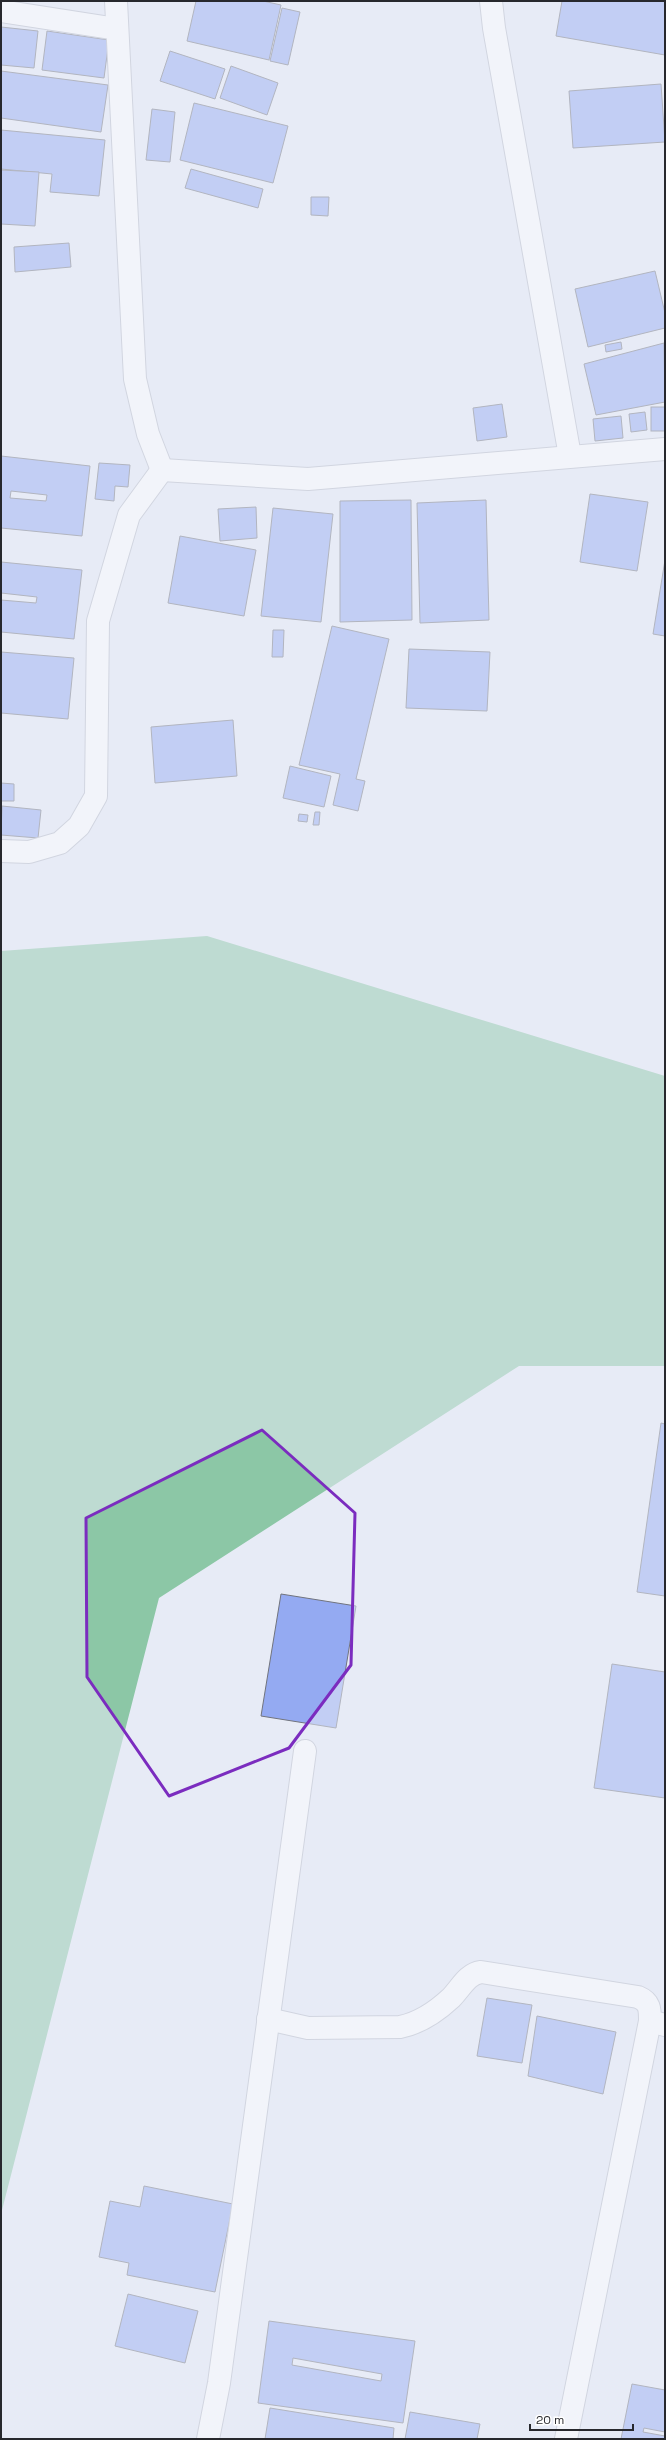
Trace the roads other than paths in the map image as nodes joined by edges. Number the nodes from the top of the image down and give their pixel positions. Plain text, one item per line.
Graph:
1 (116, 1) edge
2 (491, 1) edge
3 (1, 12) edge
4 (117, 29) junction
5 (665, 449) edge
6 (570, 456) junction
7 (162, 470) junction
8 (1, 850) edge
9 (305, 1751) dead end
10 (268, 2019) junction
11 (658, 2023) edge
12 (208, 2439) edge
13 (566, 2439) edge

1 - 4 street
2 - 6 street
3 - 4 street
4 - 7 street
5 - 6 street
6 - 7 street
7 - 8 street
9 - 10 street
10 - 11 street
10 - 12 street
11 - 13 street

